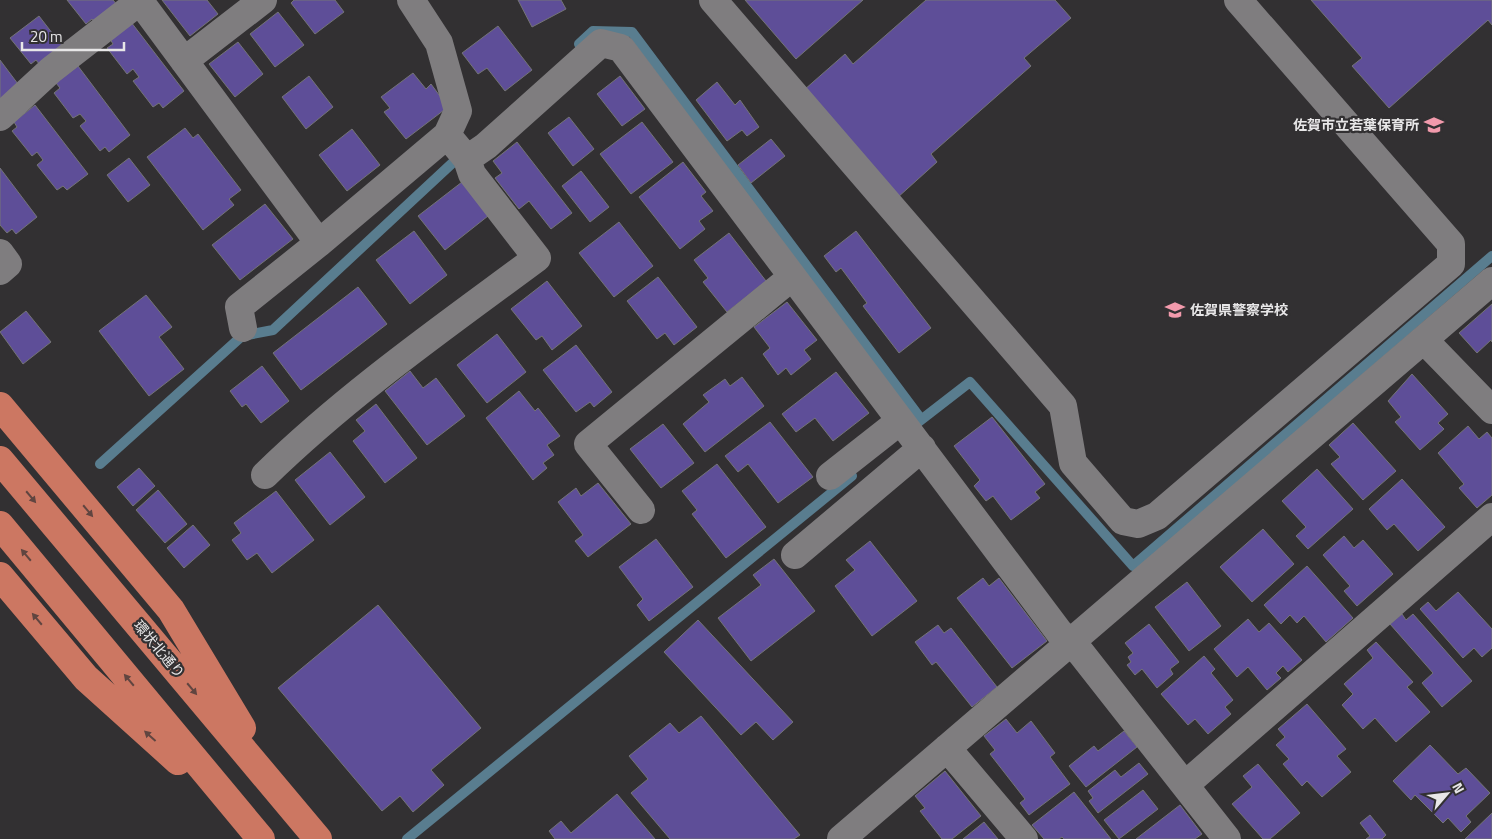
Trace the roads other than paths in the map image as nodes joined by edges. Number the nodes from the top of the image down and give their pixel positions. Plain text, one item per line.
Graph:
1 (263, 0) edge
2 (411, 0) edge
3 (713, 0) edge
4 (1238, 0) edge
5 (140, 1) edge
6 (184, 61) junction
7 (0, 117) edge
8 (456, 146) junction
9 (319, 243) junction
10 (0, 253) edge
11 (0, 271) edge
12 (792, 277) junction
13 (1492, 281) edge
14 (243, 328) dead end
15 (1424, 340) junction
16 (0, 406) edge
17 (1492, 410) edge
18 (913, 437) junction
19 (0, 460) edge
20 (265, 475) dead end
21 (830, 476) dead end
22 (642, 510) dead end
23 (1492, 517) edge
24 (0, 525) edge
25 (795, 555) dead end
26 (0, 576) edge
27 (1071, 643) junction
28 (947, 748) junction
29 (1185, 785) junction
30 (286, 802) junction
31 (256, 833) edge
32 (318, 839) edge
33 (842, 839) edge
34 (1024, 839) edge
35 (1227, 839) edge

1 - 6 street
2 - 8 street
3 - 4 street
5 - 6 street
5 - 7 street
6 - 9 street
8 - 9 street
8 - 12 street
8 - 20 street
9 - 14 street
10 - 11 street
12 - 18 street
12 - 22 street
13 - 15 street
15 - 17 street
15 - 27 street
16 -> 30 highway
18 - 21 street
18 - 25 street
18 - 27 street
19 -> 30 highway, 環状北通り
23 - 29 street
31 -> 24 highway
31 -> 26 highway
27 - 28 street
27 - 29 street
28 - 33 street
28 - 34 street
29 - 35 street
30 - 32 highway, 環状北通り

